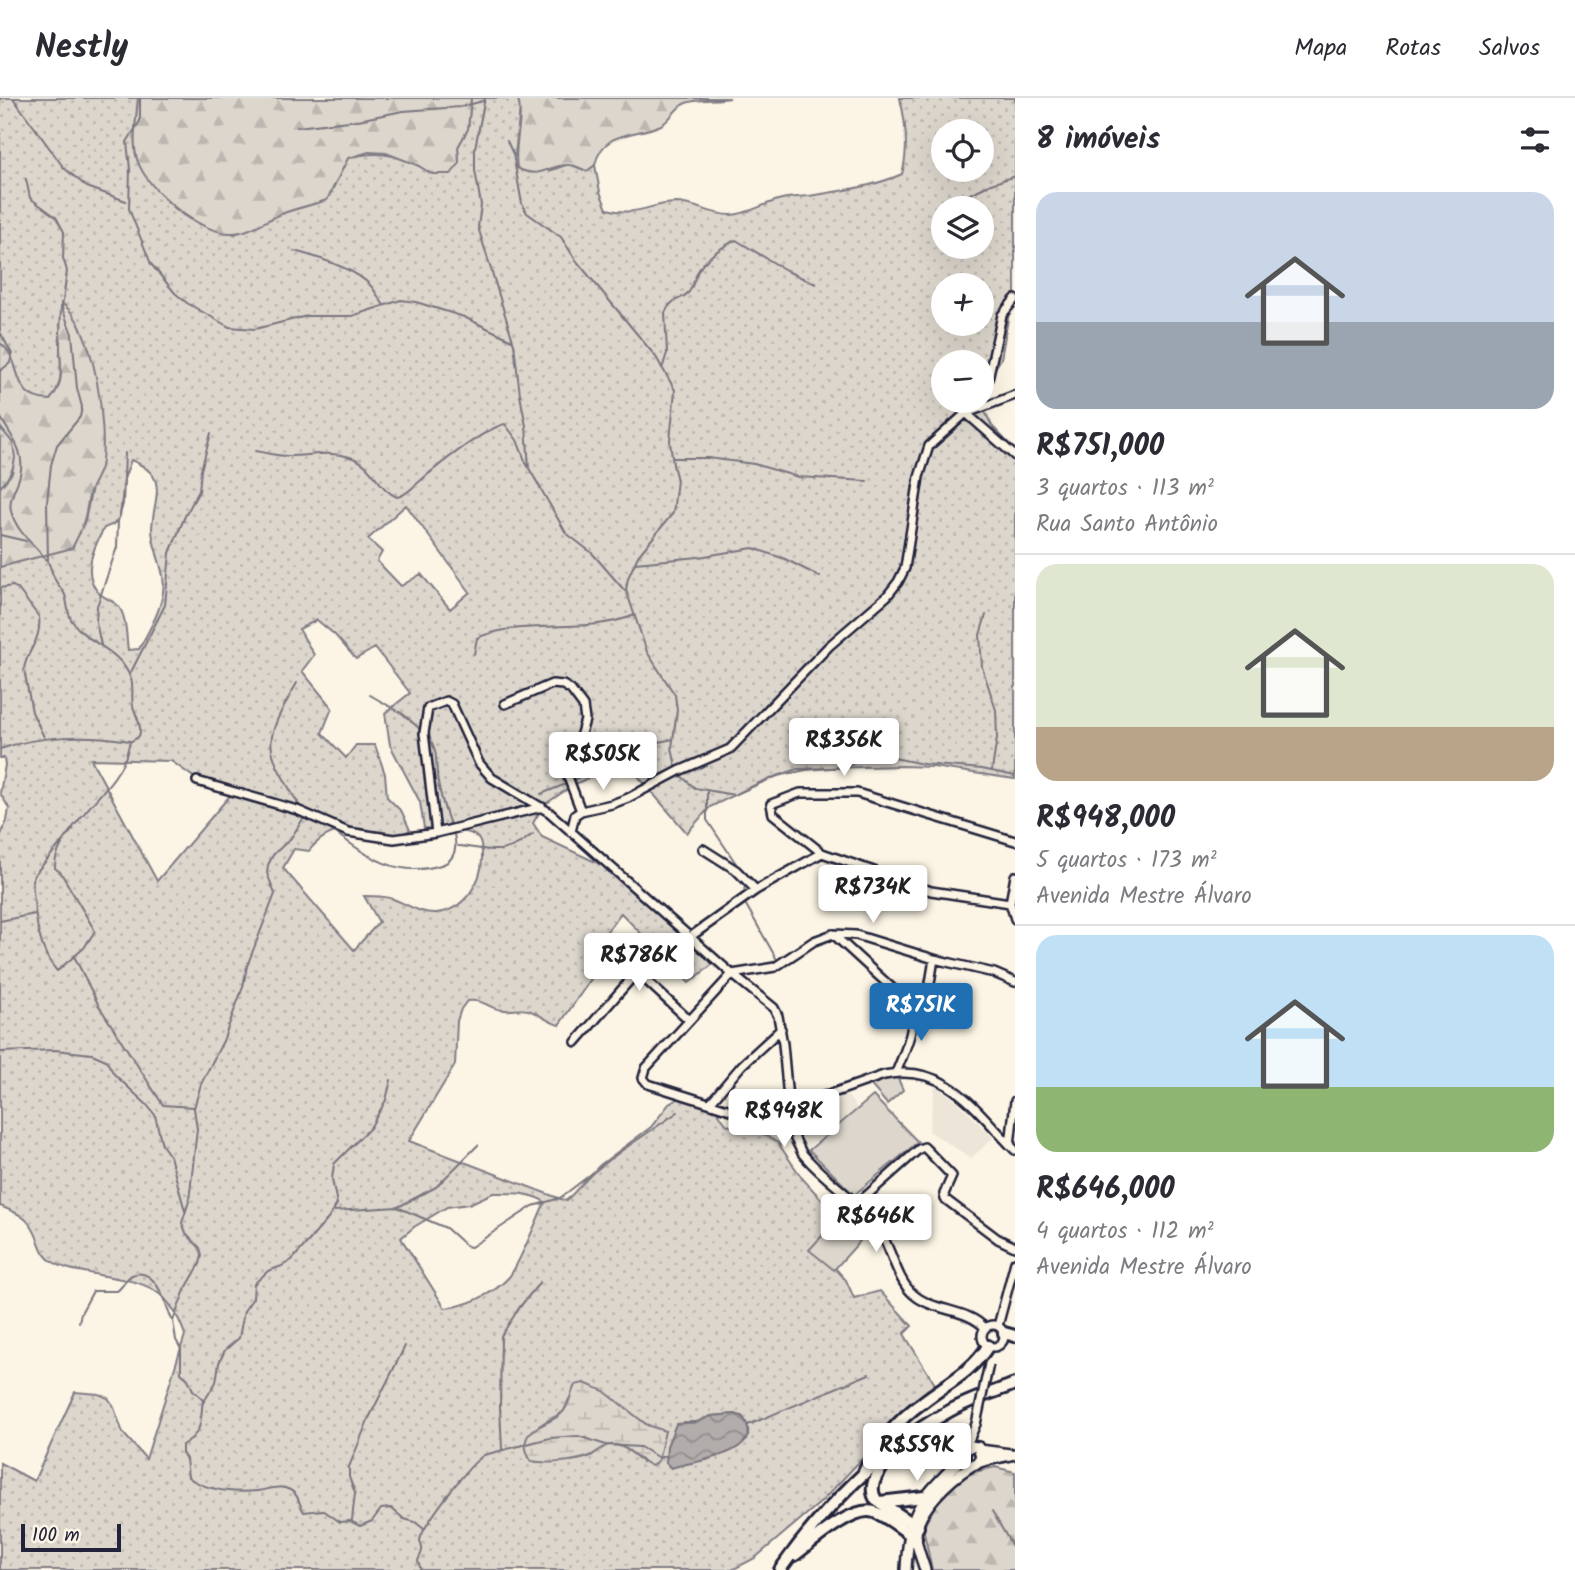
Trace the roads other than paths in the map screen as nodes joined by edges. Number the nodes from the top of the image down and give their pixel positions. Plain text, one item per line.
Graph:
1 (1015, 299) edge
2 (994, 352) edge
3 (1015, 395) edge
4 (994, 403) edge
5 (966, 413) joint
6 (1015, 456) edge
7 (505, 704) dead end
8 (197, 781) dead end
9 (542, 806) junction
10 (581, 811) junction
11 (571, 832) junction
12 (436, 833) junction
13 (1015, 841) edge
14 (703, 849) dead end
15 (822, 853) junction
16 (1015, 876) edge
17 (756, 890) junction
18 (1010, 903) junction
19 (1015, 919) edge
20 (834, 934) junction
21 (690, 937) junction
22 (609, 946) dead end
23 (934, 959) junction
24 (637, 972) junction
25 (732, 974) junction
26 (1015, 982) edge
27 (912, 1011) junction
28 (688, 1020) junction
29 (781, 1028) junction
30 (576, 1042) dead end
31 (897, 1073) junction
32 (1015, 1101) edge
33 (710, 1103) junction
34 (792, 1109) junction
35 (1012, 1147) edge
36 (857, 1204) junction
37 (1015, 1247) edge
38 (1015, 1262) edge
39 (985, 1328) junction
40 (1006, 1332) edge
41 (990, 1347) junction
42 (1015, 1384) edge
43 (975, 1427) junction
44 (895, 1448) junction
45 (979, 1449) junction
46 (964, 1453) junction
47 (1014, 1454) edge
48 (975, 1464) junction
49 (861, 1477) junction
50 (924, 1497) junction
51 (880, 1503) junction
52 (914, 1530) junction
53 (783, 1565) edge
54 (906, 1570) edge
55 (925, 1570) edge

1 - 2 street
3 - 4 street
5 - 6 street
5 - 10 street
7 - 10 street
8 - 12 street
9 - 11 street
9 - 12 street
9 - 12 street
10 - 11 street
11 - 21 street
13 - 15 street
14 - 17 street
15 - 17 street
15 - 18 street
16 - 18 street
17 - 21 street
18 - 19 street
20 - 23 street
20 - 25 street
20 - 27 street
21 - 25 street
22 - 24 street
23 - 26 street
23 - 27 street
24 - 28 street
24 - 30 street
25 - 28 street
25 - 29 street
27 - 31 street
28 - 33 street
29 - 33 street
29 - 34 street
31 - 34 street
31 - 35 street
32 - 35 street
33 - 34 street
34 - 36 street
36 - 37 street
36 - 39 street
38 - 40 street
39 - 40 street
39 - 41 street
40 - 41 street
41 - 43 street, bridge
41 - 49 main road
42 - 44 main road
43 - 45 street
43 - 46 street
44 - 49 main road
44 - 51 main road
45 - 46 street
45 - 47 street
45 - 48 street
46 - 48 street
46 - 50 street
47 - 48 street
48 - 52 street
49 - 53 main road
50 - 51 main road
50 - 52 street
51 - 52 main road
52 - 53 main road
52 - 54 street
52 - 55 street

